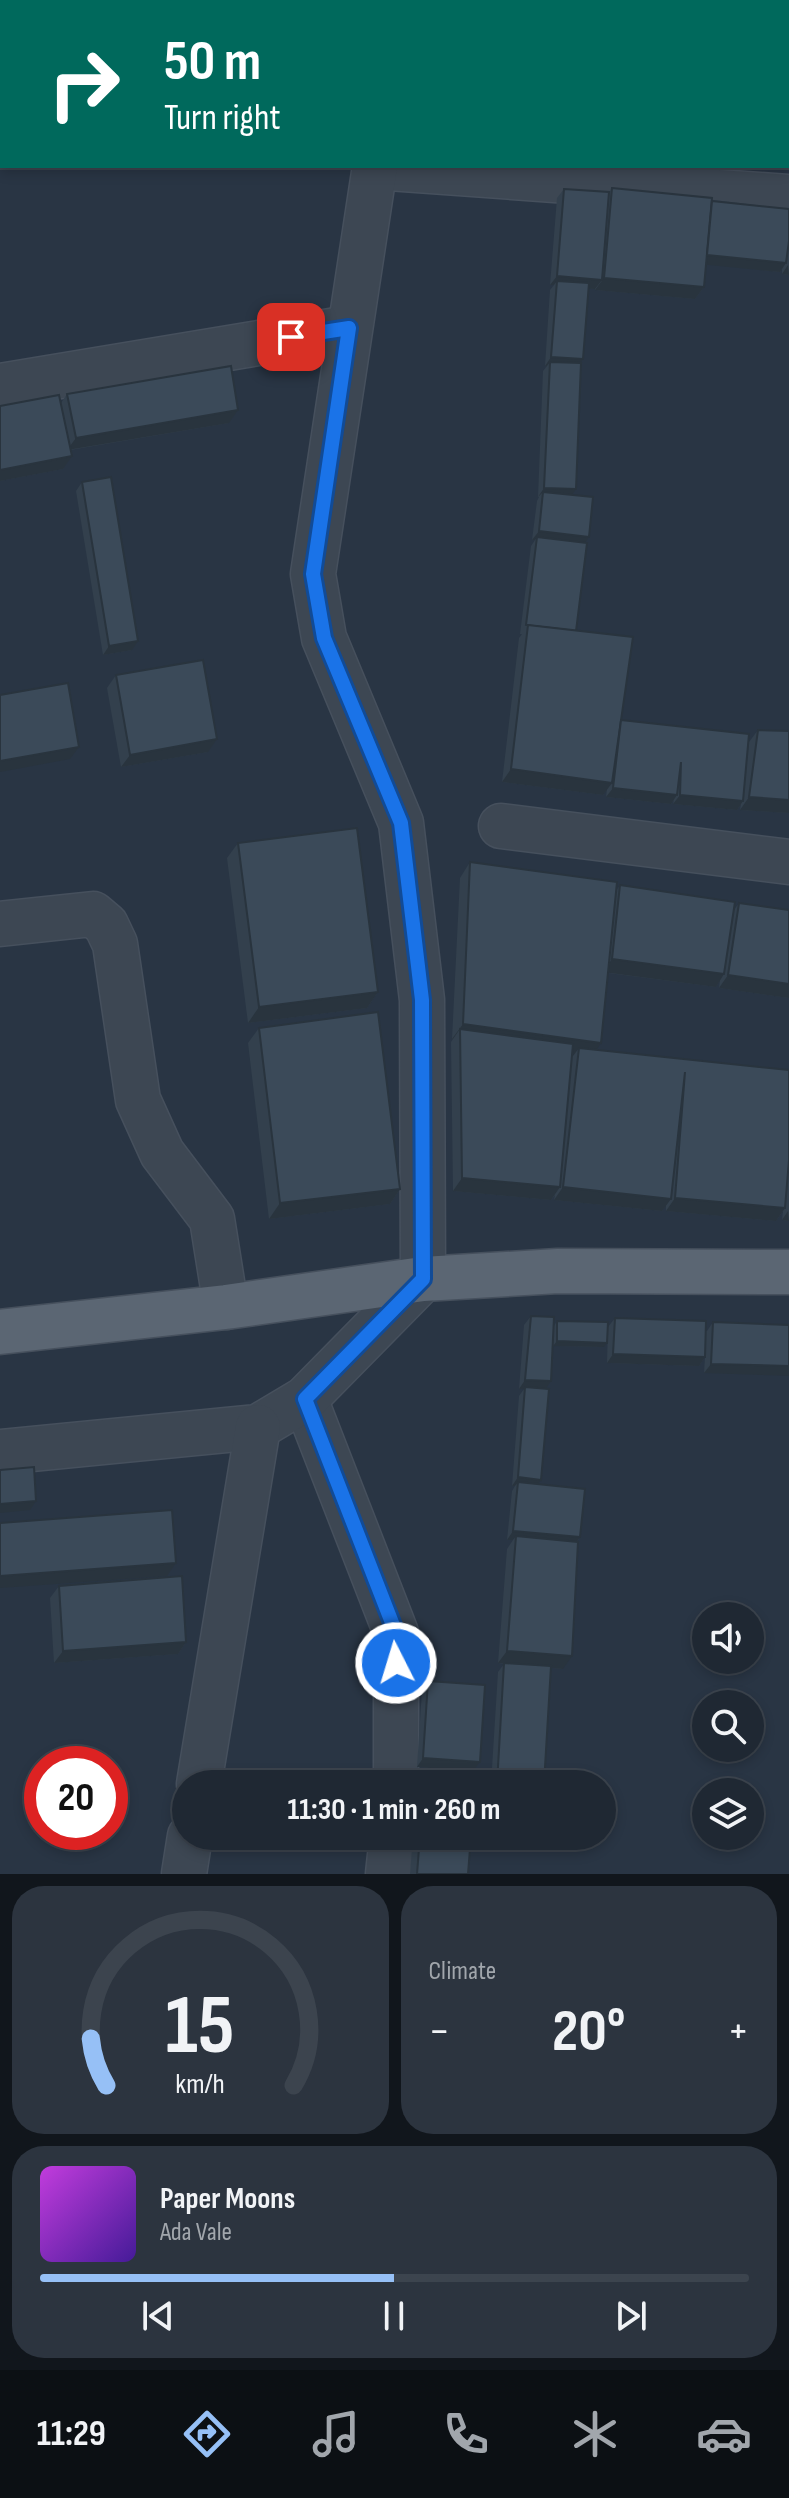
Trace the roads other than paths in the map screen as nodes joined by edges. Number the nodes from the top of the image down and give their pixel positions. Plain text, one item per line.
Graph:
1 (375, 168) edge
2 (389, 168) edge
3 (789, 197) edge
4 (349, 328) junction
5 (0, 386) edge
6 (501, 826) dead end
7 (789, 862) edge
8 (0, 924) edge
9 (789, 1272) edge
10 (423, 1279) junction
11 (226, 1307) junction
12 (0, 1332) edge
13 (305, 1399) junction
14 (258, 1427) junction
15 (0, 1452) edge
16 (201, 1770) edge
17 (396, 1770) edge
18 (188, 1850) edge
19 (391, 1850) edge
20 (184, 1874) edge
21 (388, 1874) edge

1 - 4 street
2 - 3 street
4 - 5 street
4 - 10 street
6 - 7 street
8 - 11 street
9 - 10 main road
10 - 11 main road
10 - 13 street
11 - 12 main road
13 - 14 street
13 - 17 street
14 - 15 street
14 - 16 street
18 - 20 street
19 - 21 street

